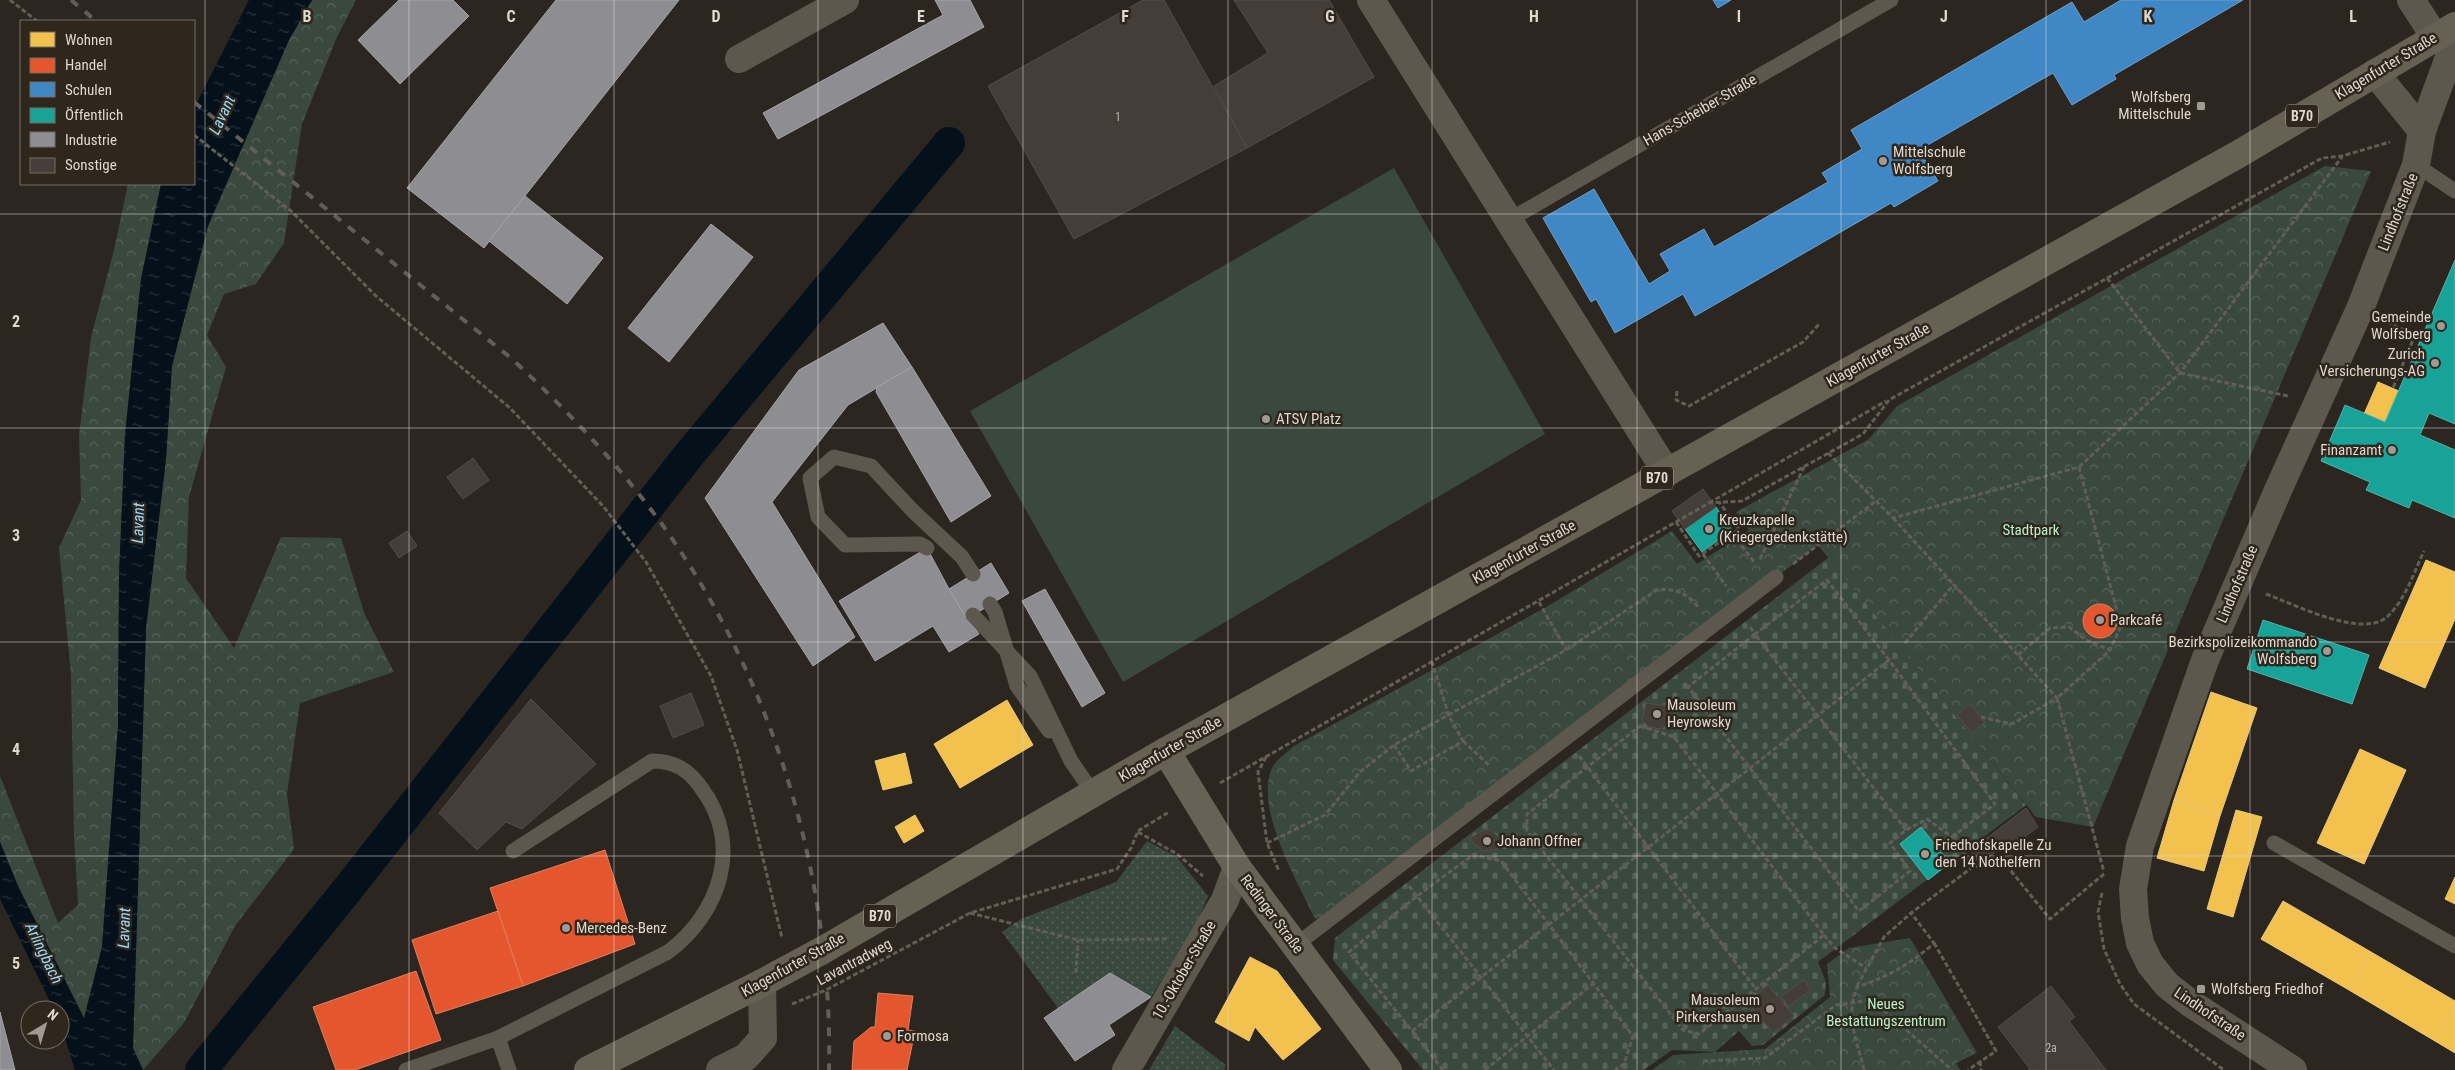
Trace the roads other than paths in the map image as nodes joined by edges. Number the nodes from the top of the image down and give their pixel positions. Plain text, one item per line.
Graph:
1 (844, 0) edge
2 (1371, 0) edge
3 (1891, 0) edge
4 (2412, 0) edge
5 (2448, 35) edge
6 (739, 59) dead end
7 (2376, 73) junction
8 (2422, 131) junction
9 (2416, 166) junction
10 (2455, 191) edge
11 (1509, 220) junction
12 (1667, 472) junction
13 (927, 548) dead end
14 (973, 574) dead end
15 (1776, 577) road end
16 (990, 604) dead end
17 (973, 615) dead end
18 (1007, 651) junction
19 (1166, 751) junction
20 (1093, 793) junction
21 (2274, 843) dead end
22 (514, 852) dead end
23 (1238, 867) junction
24 (1296, 946) junction
25 (2455, 946) edge
26 (762, 983) junction
27 (498, 1038) junction
28 (406, 1070) edge
29 (509, 1070) edge
30 (588, 1070) edge
31 (720, 1070) edge
32 (1126, 1070) edge
33 (1388, 1070) edge
34 (2293, 1070) edge

1 - 6 street
2 - 11 street
3 - 11 lane, Hans-Scheiber-Straße
4 - 5 street
5 - 7 main road, Klagenfurter Straße / B70
5 - 8 street, Lindhofstraße
7 - 8 street
7 - 12 main road, Klagenfurter Straße / B70
8 - 9 street, Lindhofstraße
9 - 10 lane
9 - 34 street, Lindhofstraße
11 - 12 street
12 - 19 main road, Klagenfurter Straße / B70
13 - 14 lane
15 - 24 lane
16 - 18 lane
17 - 18 lane
18 - 20 lane
19 - 20 main road, Klagenfurter Straße / B70
19 - 23 main road, Redinger Straße
20 - 26 main road, Klagenfurter Straße / B70
21 - 25 lane
22 - 27 lane
23 - 24 main road, Redinger Straße
23 - 32 street, 10.-Oktober-Straße
24 - 33 main road, Redinger Straße
26 - 30 main road, Klagenfurter Straße / B70
26 - 31 street
27 - 28 lane
27 - 29 lane

